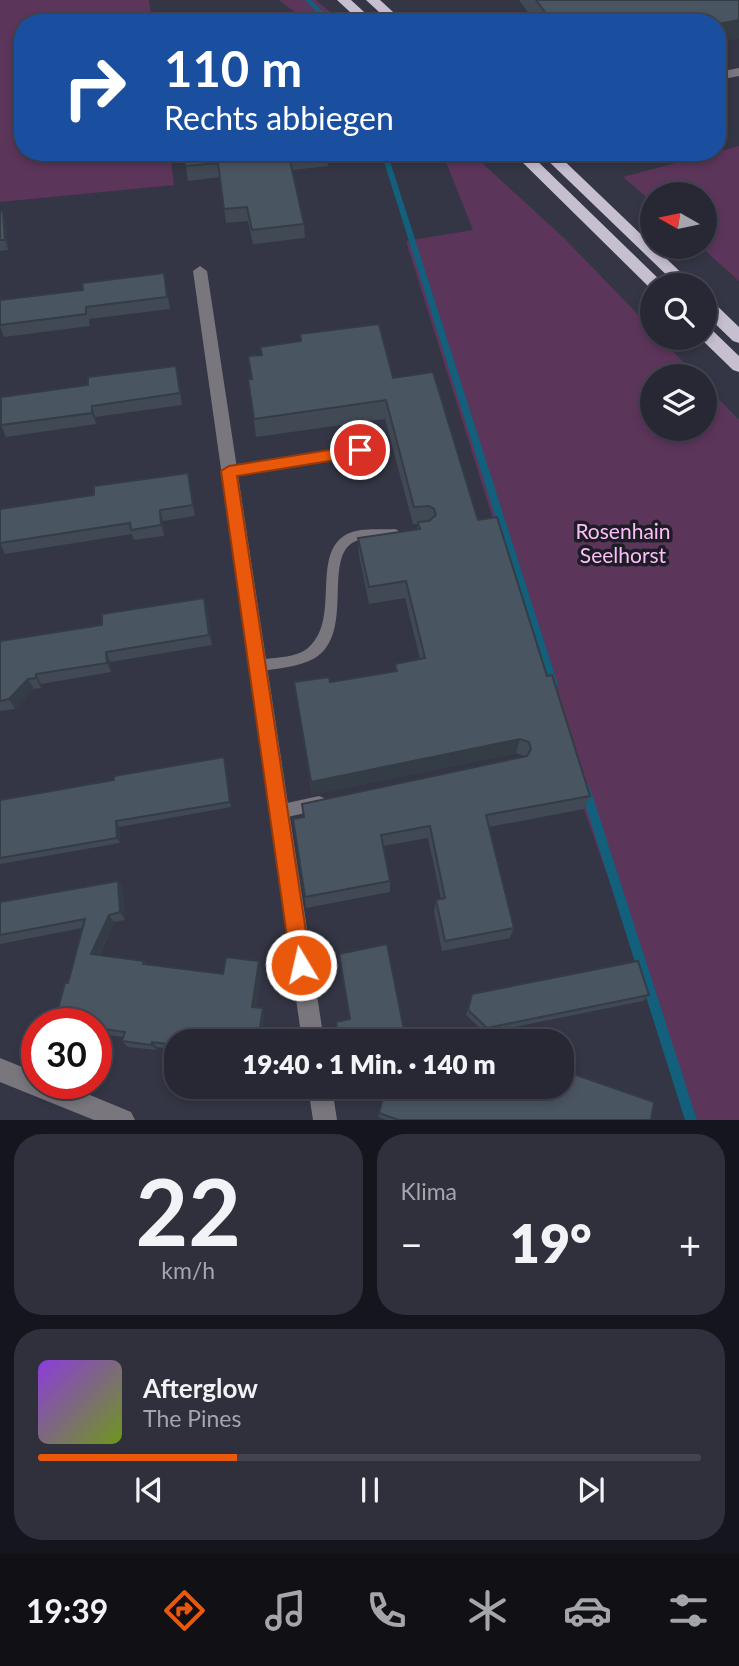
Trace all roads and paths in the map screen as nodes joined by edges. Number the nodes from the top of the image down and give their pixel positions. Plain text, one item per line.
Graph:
1 (343, 0) edge
2 (372, 0) edge
3 (359, 14) edge
4 (388, 14) edge
5 (528, 161) edge
6 (555, 161) edge
7 (200, 271) dead end
8 (645, 273) edge
9 (673, 273) edge
10 (717, 316) edge
11 (739, 337) edge
12 (717, 344) edge
13 (739, 366) edge
14 (360, 450) dead end
15 (229, 471) junction
16 (414, 532) edge
17 (257, 666) junction
18 (331, 800) edge
19 (278, 812) junction
20 (311, 1029) edge
21 (0, 1070) edge
22 (322, 1099) edge
23 (123, 1120) edge
24 (325, 1120) edge

1 - 3 highway
2 - 4 highway
5 - 8 highway
6 - 9 highway
7 - 15 street
10 - 11 highway
12 - 13 highway
14 - 15 lane
15 - 17 street
16 - 17 lane
17 - 19 street
18 - 19 lane
19 - 20 street
21 - 23 street
22 - 24 street

